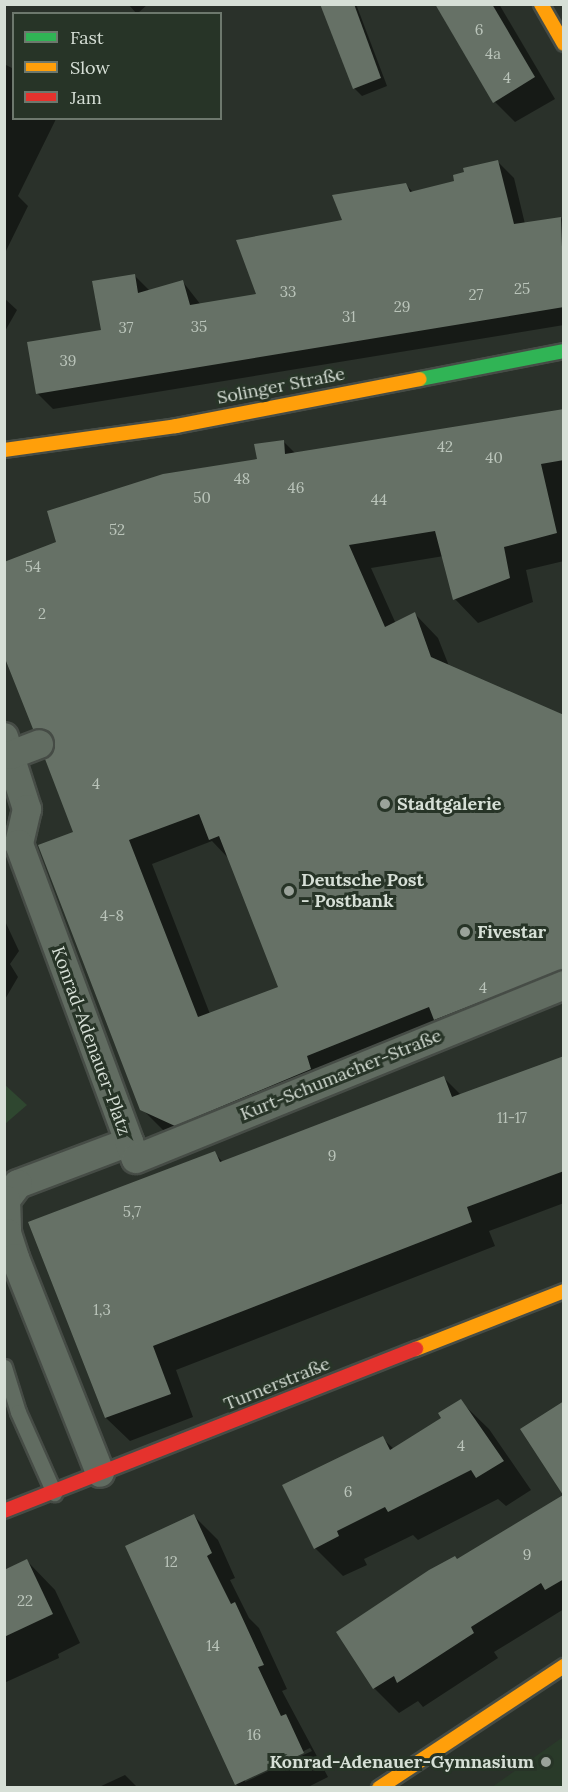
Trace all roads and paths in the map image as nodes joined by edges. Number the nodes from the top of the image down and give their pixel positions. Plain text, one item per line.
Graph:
1 (541, 4) edge
2 (564, 44) edge
3 (564, 351) edge
4 (4, 450) edge
5 (39, 744) dead end
6 (8, 746) edge
7 (564, 985) edge
8 (129, 1142) junction
9 (564, 1291) edge
10 (4, 1367) edge
11 (100, 1473) junction
12 (54, 1492) junction
13 (4, 1511) edge
14 (564, 1666) edge
15 (379, 1788) edge

1 - 2 street
3 - 4 street, Solinger Straße
5 - 6 street
6 - 8 street, Konrad-Adenauer-Platz
7 - 8 street, Kurt-Schumacher-Straße
8 - 11 street, Konrad-Adenauer-Platz
9 - 11 street, Turnerstraße
10 - 12 lane
11 - 12 street, Turnerstraße
12 - 13 street, Turnerstraße
14 - 15 street

